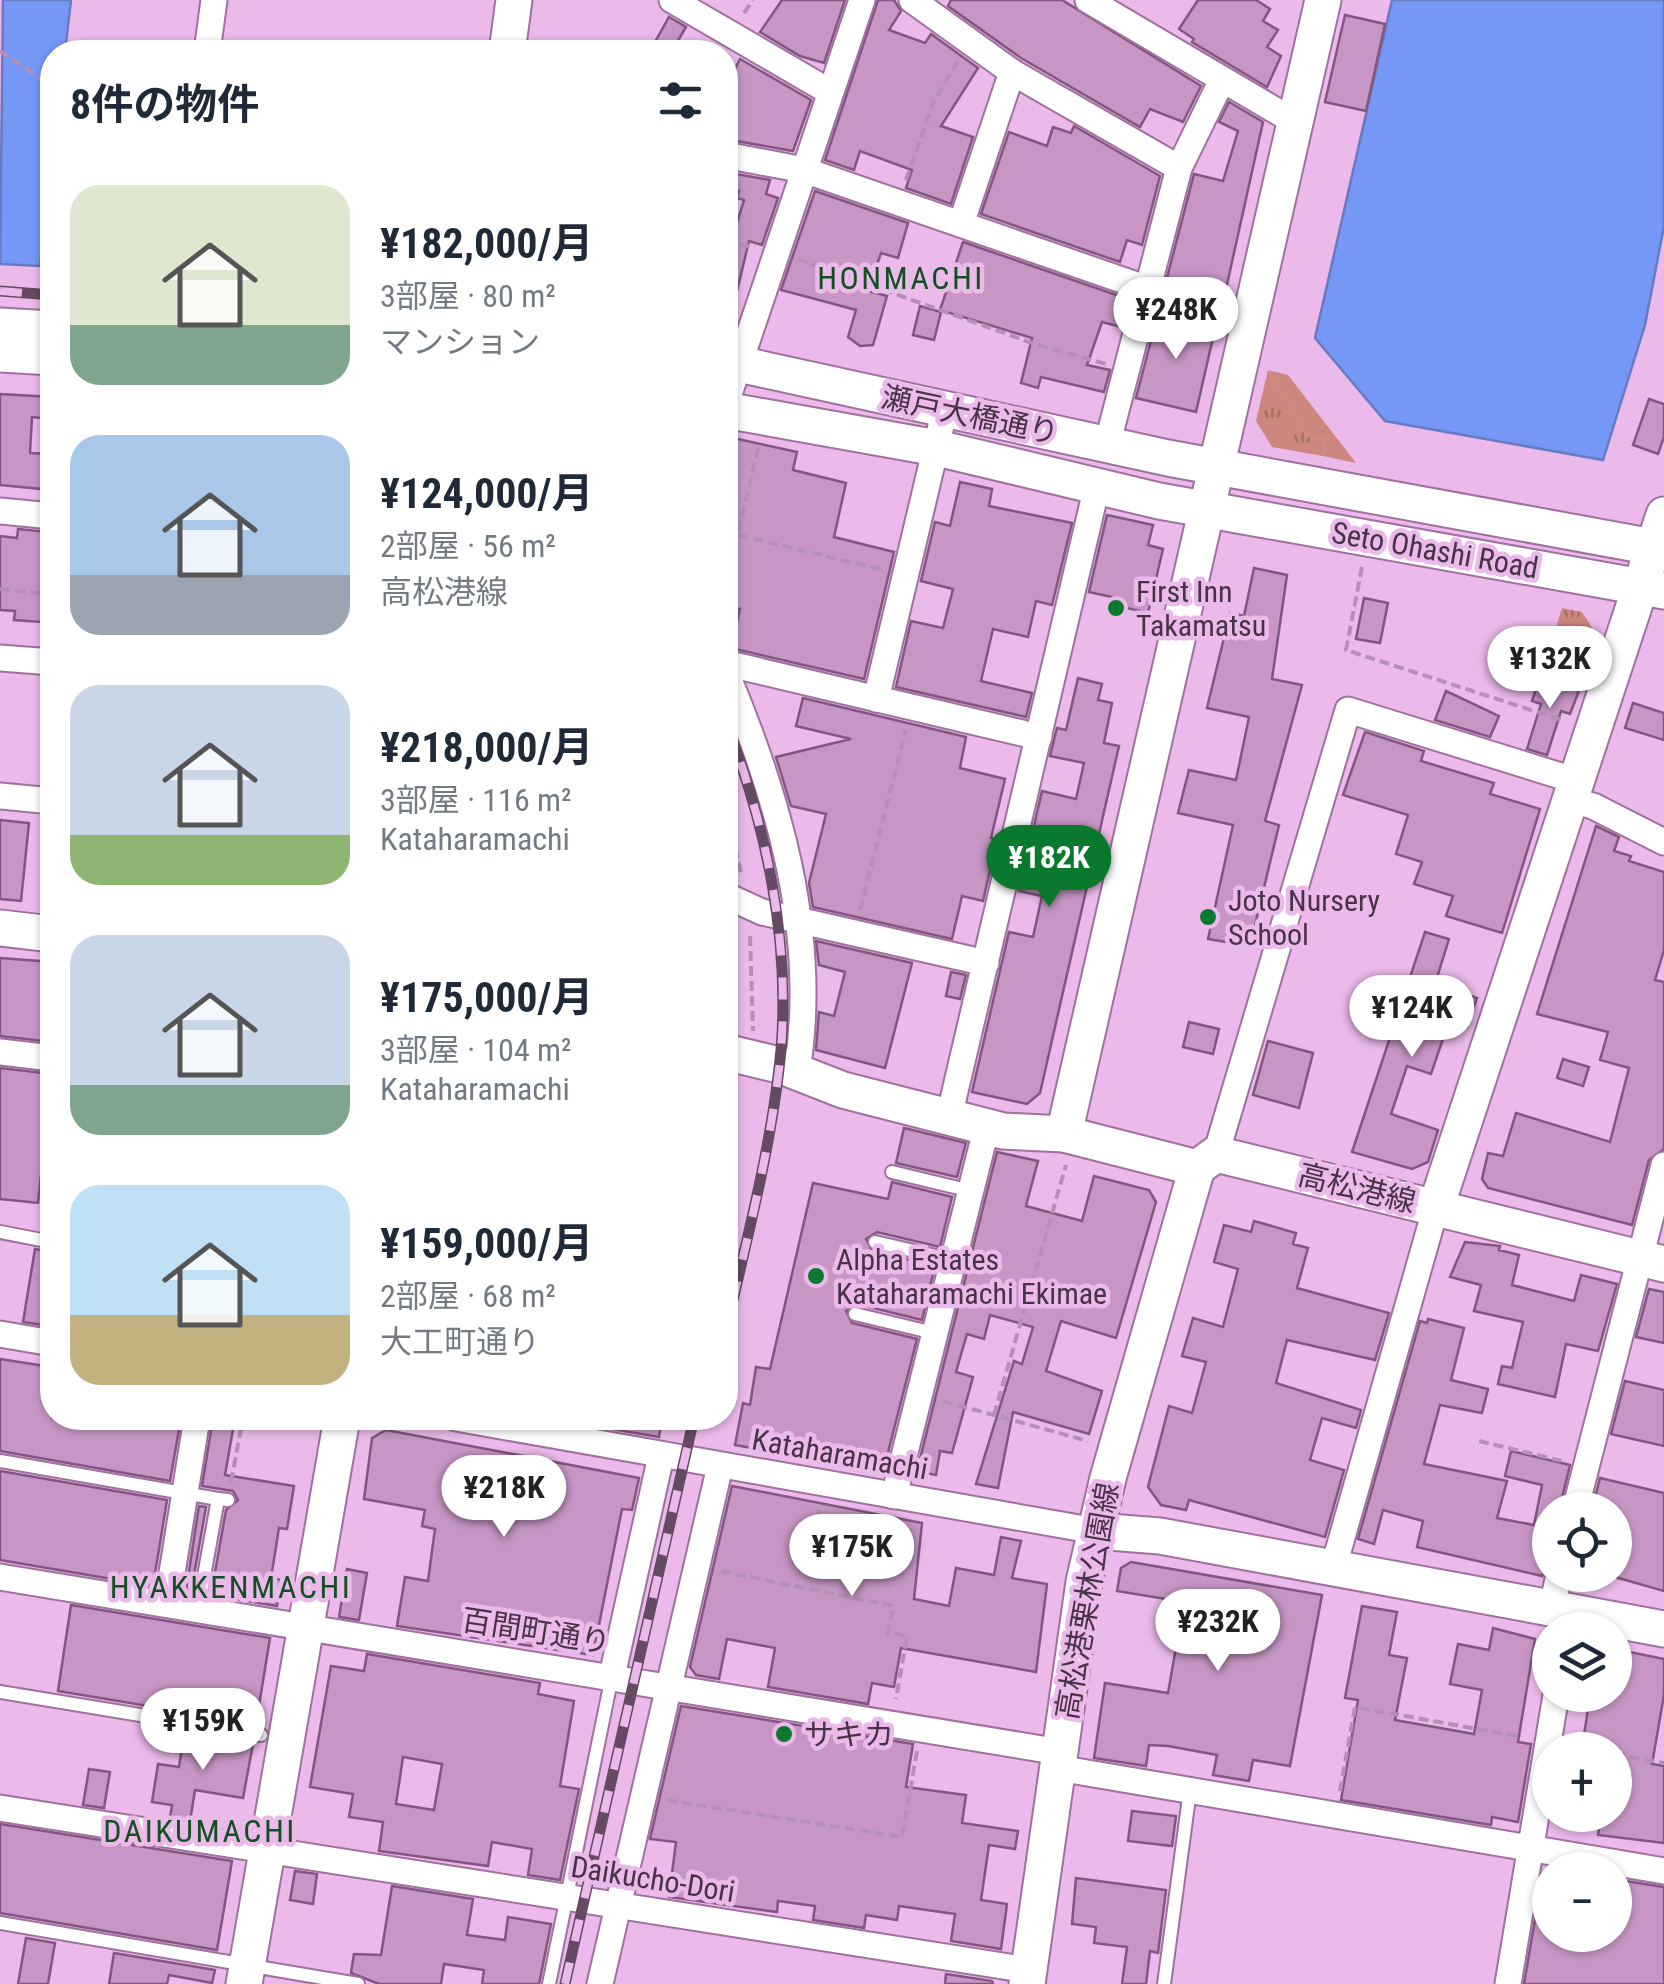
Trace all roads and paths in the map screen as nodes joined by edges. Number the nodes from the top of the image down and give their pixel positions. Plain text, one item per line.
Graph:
1 (214, 0) edge
2 (514, 0) edge
3 (672, 0) edge
4 (862, 0) edge
5 (912, 0) edge
6 (1088, 0) edge
7 (1322, 0) edge
8 (209, 40) edge
9 (509, 40) edge
10 (968, 44) junction
11 (0, 51) edge
12 (1012, 72) junction
13 (40, 78) edge
14 (1221, 82) junction
15 (830, 92) junction
16 (1295, 122) junction
17 (738, 157) edge
18 (1179, 168) junction
19 (804, 170) junction
20 (898, 202) junction
21 (962, 224) junction
22 (738, 244) edge
23 (776, 251) junction
24 (1147, 290) junction
25 (1249, 324) junction
26 (0, 326) edge
27 (40, 328) edge
28 (738, 345) edge
29 (0, 354) edge
30 (40, 356) edge
31 (738, 364) edge
32 (1127, 370) junction
33 (945, 409) junction
34 (738, 410) edge
35 (761, 433) dead end
36 (1107, 444) junction
37 (937, 448) junction
38 (1216, 467) junction
39 (1097, 486) junction
40 (1207, 509) junction
41 (0, 512) edge
42 (40, 515) edge
43 (1660, 537) edge
44 (1362, 565) dead end
45 (905, 575) junction
46 (0, 589) edge
47 (1652, 589) edge
48 (40, 593) edge
49 (0, 658) edge
50 (40, 661) edge
51 (738, 669) edge
52 (876, 699) junction
53 (738, 702) edge
54 (912, 706) junction
55 (1594, 730) junction
56 (1039, 737) junction
57 (1574, 791) junction
58 (0, 796) edge
59 (40, 800) edge
60 (1664, 842) edge
61 (738, 899) edge
62 (738, 909) edge
63 (797, 919) junction
64 (0, 928) edge
65 (854, 932) junction
66 (40, 933) edge
67 (986, 964) junction
68 (738, 1046) edge
69 (0, 1052) edge
70 (40, 1057) edge
71 (797, 1072) junction
72 (949, 1116) junction
73 (987, 1126) junction
74 (1066, 1148) junction
75 (1206, 1161) junction
76 (1664, 1165) edge
77 (892, 1172) dead end
78 (971, 1191) junction
79 (1436, 1207) junction
80 (0, 1232) edge
81 (40, 1240) edge
82 (875, 1242) dead end
83 (953, 1260) junction
84 (1652, 1261) edge
85 (855, 1314) dead end
86 (934, 1333) junction
87 (0, 1334) edge
88 (40, 1342) edge
89 (919, 1394) junction
90 (994, 1415) junction
91 (195, 1430) edge
92 (239, 1430) edge
93 (340, 1430) edge
94 (586, 1430) edge
95 (1479, 1441) dead end
96 (1093, 1442) dead end
97 (661, 1456) junction
98 (0, 1461) edge
99 (720, 1466) junction
100 (1586, 1466) junction
101 (1580, 1492) edge
102 (185, 1493) junction
103 (894, 1496) junction
104 (223, 1500) junction
105 (1096, 1530) junction
106 (696, 1566) junction
107 (1333, 1568) junction
108 (0, 1576) edge
109 (166, 1604) junction
110 (1562, 1605) edge
111 (198, 1610) junction
112 (306, 1627) junction
113 (1664, 1629) edge
114 (612, 1676) junction
115 (668, 1685) junction
116 (0, 1692) edge
117 (892, 1723) junction
118 (921, 1728) junction
119 (261, 1735) dead end
120 (1532, 1739) edge
121 (1632, 1757) edge
122 (1059, 1760) junction
123 (1664, 1762) edge
124 (1190, 1790) junction
125 (643, 1796) junction
126 (0, 1808) edge
127 (1336, 1815) junction
128 (1534, 1832) edge
129 (1531, 1849) junction
130 (267, 1852) junction
131 (1664, 1872) edge
132 (567, 1898) junction
133 (618, 1907) junction
134 (0, 1923) edge
135 (246, 1975) edge
136 (1028, 1977) edge
137 (358, 1984) edge
138 (549, 1984) edge
139 (600, 1984) edge
140 (1164, 1984) edge
141 (1508, 1984) edge

1 - 8 street
2 - 9 street
3 - 15 street
4 - 15 street
5 - 10 street
6 - 14 street
7 - 16 street
10 - 12 street
10 - 20 path
11 - 13 path
12 - 18 street
12 - 21 street
14 - 16 street
14 - 18 street
15 - 19 street
16 - 25 street
17 - 19 street
18 - 24 street
19 - 20 street
19 - 23 street
20 - 21 street
21 - 24 street
22 - 23 path
23 - 28 street
23 - 32 path
24 - 25 street
24 - 32 street
25 - 38 street
26 - 27 street
29 - 30 street
31 - 33 street, 瀬戸大橋通り
32 - 36 street
33 - 36 street, 瀬戸大橋通り
33 - 37 street
34 - 37 street, 瀬戸大橋通り
35 - 45 path
36 - 38 street, 瀬戸大橋通り
37 - 39 street, 瀬戸大橋通り
37 - 45 street
38 - 40 street
38 - 43 street, Seto Ohashi Road
39 - 40 street, 瀬戸大橋通り
39 - 56 street
40 - 47 street, Seto Ohashi Road
40 - 74 street
41 - 42 street
43 - 47 street, 高松港線
44 - 55 path
45 - 52 street
46 - 48 path
47 - 55 street, 高松港線
49 - 50 street
51 - 52 street
52 - 54 street
53 - 63 street
54 - 56 street
54 - 65 path
55 - 57 street, 高松港線
56 - 67 street
57 - 60 street
57 - 75 street
57 - 79 street, 高松港線
58 - 59 street
61 - 63 street
62 - 68 path
63 - 65 street
63 - 71 street
64 - 66 street
65 - 67 street
67 - 72 street
68 - 71 street, 高松港線
69 - 70 street
71 - 72 street, 高松港線
72 - 73 street, 高松港線
73 - 74 street, 高松港線
73 - 78 street
74 - 75 street, 高松港線
74 - 90 path
75 - 79 street, 高松港線
75 - 105 street, 高松港栗林公園線
76 - 84 street
77 - 78 lane
78 - 83 street
79 - 84 street
79 - 107 street
80 - 81 lane
82 - 83 lane
83 - 86 street
84 - 100 street
85 - 86 lane
86 - 89 street
87 - 88 street
89 - 90 path
89 - 103 street
90 - 96 path
91 - 102 street
92 - 104 path
93 - 112 street
94 - 97 street, Kataharamachi
95 - 100 path
97 - 99 street, Kataharamachi
97 - 114 street
98 - 102 lane
99 - 103 street, Kataharamachi
99 - 106 street
100 - 101 street
102 - 104 lane
102 - 109 street
103 - 105 street, Kataharamachi
104 - 111 lane
105 - 107 street
105 - 122 street, 高松港栗林公園線
106 - 115 street
106 - 117 path
107 - 110 street
108 - 109 street, 百間町通り
109 - 111 street, 百間町通り
110 - 113 street
111 - 112 street, 百間町通り
112 - 114 street, 百間町通り
112 - 130 street
114 - 115 street, 百間町通り
114 - 132 lane
115 - 117 street, 百間町通り
115 - 125 street
116 - 119 lane
117 - 118 street, 百間町通り
118 - 122 street, 百間町通り
118 - 125 path
120 - 127 path
121 - 123 path
122 - 124 street, 百間町通り
122 - 136 street, 高松港栗林公園線
124 - 127 street, 百間町通り
124 - 140 lane
125 - 133 street
126 - 130 street, Daikucho-Dori
127 - 129 street, 百間町通り
128 - 129 street
129 - 131 street, 百間町通り
129 - 141 street
130 - 132 street, Daikucho-Dori
130 - 135 street
132 - 133 street, Daikucho-Dori
132 - 138 lane
133 - 136 street, Daikucho-Dori
133 - 139 street
134 - 135 lane
135 - 137 lane

